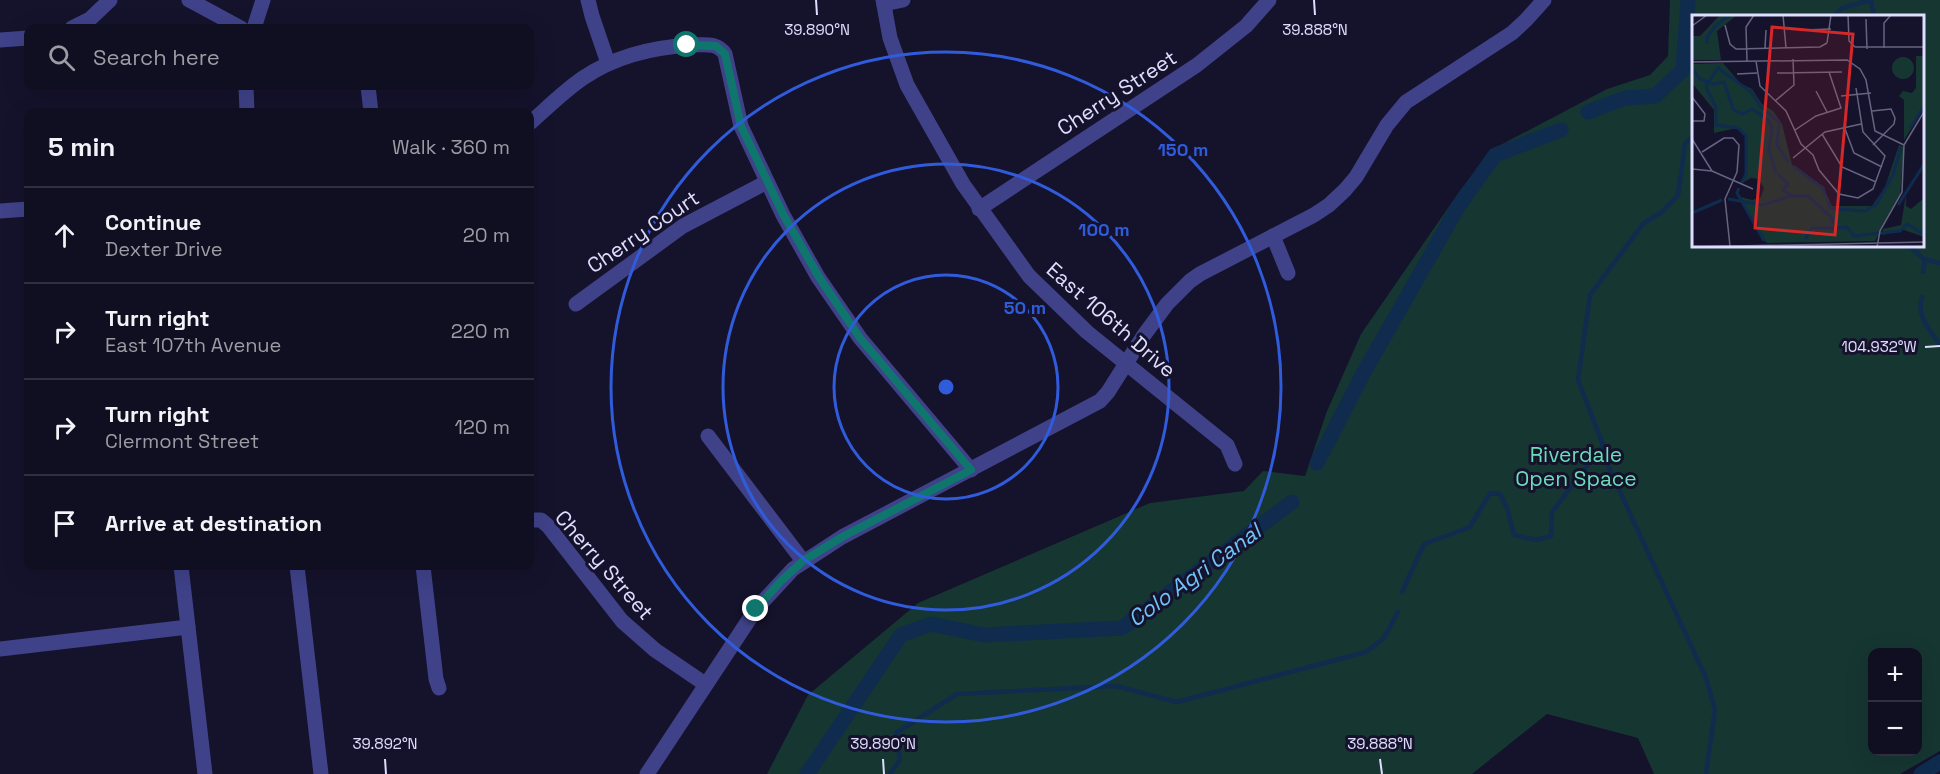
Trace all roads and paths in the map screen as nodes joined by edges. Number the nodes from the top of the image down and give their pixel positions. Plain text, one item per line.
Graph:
1 (110, 0) edge
2 (189, 0) edge
3 (263, 0) edge
4 (588, 0) edge
5 (903, 0) edge
6 (1269, 0) edge
7 (1544, 0) edge
8 (884, 2) edge
9 (80, 24) edge
10 (234, 24) edge
11 (255, 24) edge
12 (24, 38) edge
13 (0, 40) edge
14 (608, 63) junction
15 (246, 90) edge
16 (368, 90) edge
17 (247, 108) edge
18 (371, 108) edge
19 (534, 120) edge
20 (766, 182) junction
21 (24, 209) edge
22 (979, 209) junction
23 (0, 211) edge
24 (1273, 237) junction
25 (1288, 273) dead end
26 (576, 304) dead end
27 (1125, 363) junction
28 (708, 436) dead end
29 (1236, 464) dead end
30 (971, 470) junction
31 (534, 520) edge
32 (803, 561) junction
33 (181, 570) edge
34 (297, 570) edge
35 (423, 570) edge
36 (188, 627) junction
37 (0, 649) edge
38 (705, 684) junction
39 (439, 688) dead end
40 (205, 774) edge
41 (321, 774) edge
42 (647, 774) edge

1 - 9 street
2 - 10 street
3 - 11 street
4 - 14 street
5 - 8 street
6 - 22 street, Cherry Street
7 - 24 street
8 - 22 street, East 106th Drive
12 - 13 street
14 - 19 street
14 - 20 street
15 - 17 street
16 - 18 street
20 - 26 street, Cherry Court
20 - 30 street
21 - 23 street
22 - 27 street, East 106th Drive
24 - 25 street
24 - 27 street
27 - 29 street, East 106th Drive
27 - 30 street
28 - 32 street
30 - 32 street
31 - 38 street, Cherry Street
32 - 38 street
33 - 36 street
34 - 41 street
35 - 39 street
36 - 37 street
36 - 40 street
38 - 42 street

